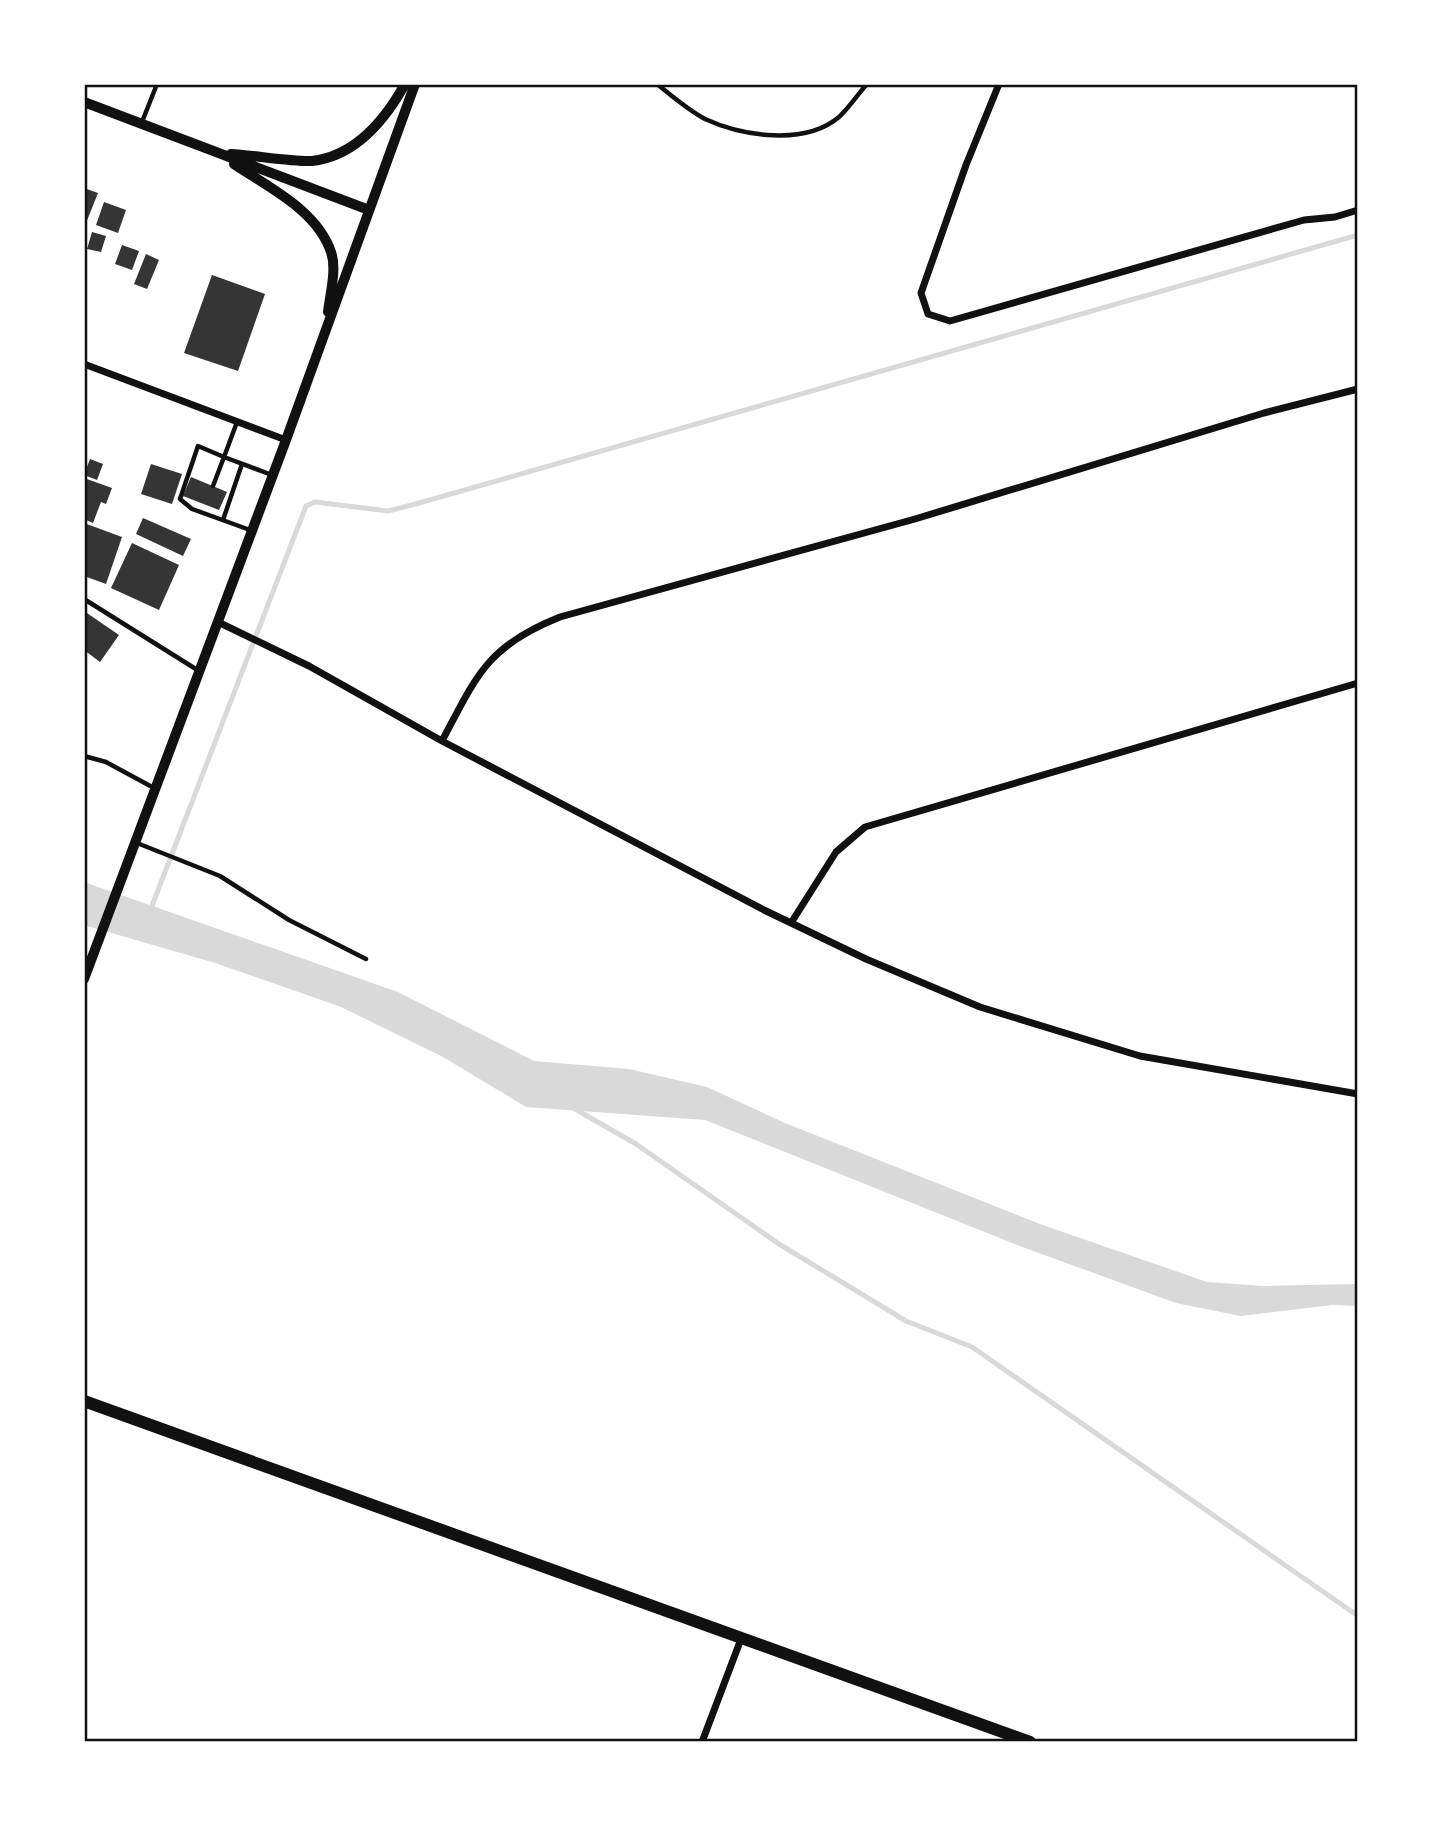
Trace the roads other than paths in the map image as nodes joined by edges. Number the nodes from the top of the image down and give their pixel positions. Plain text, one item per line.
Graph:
1 (158, 84) edge
2 (405, 84) edge
3 (415, 84) edge
4 (657, 84) edge
5 (867, 84) edge
6 (999, 84) edge
7 (84, 102) edge
8 (141, 124) junction
9 (217, 153) junction
10 (369, 210) junction
11 (1358, 210) edge
12 (326, 330) junction
13 (84, 364) edge
14 (1358, 389) edge
15 (237, 422) junction
16 (286, 440) junction
17 (224, 457) junction
18 (242, 464) junction
19 (273, 476) junction
20 (213, 486) dead end
21 (206, 504) dead end
22 (204, 513) junction
23 (223, 520) junction
24 (252, 530) junction
25 (84, 599) edge
26 (218, 622) junction
27 (199, 671) junction
28 (1358, 682) edge
29 (442, 740) junction
30 (84, 756) edge
31 (155, 789) junction
32 (135, 842) junction
33 (792, 923) junction
34 (88, 958) edge
35 (366, 959) dead end
36 (84, 979) edge
37 (1358, 1094) edge
38 (84, 1401) edge
39 (741, 1639) junction
40 (702, 1742) edge
41 (1030, 1742) edge

1 - 8 lane
2 - 9 street
3 - 10 street
4 - 5 lane
6 - 11 street
7 - 8 street
8 - 9 street
9 - 10 street
9 - 12 street
10 - 12 street
12 - 16 street
13 - 15 street
14 - 29 street
15 - 16 street
15 - 17 lane
16 - 19 street
17 - 18 lane
17 - 20 lane
17 - 22 lane
18 - 19 lane
18 - 23 lane
19 - 24 street
21 - 22 lane
22 - 23 lane
23 - 24 lane
24 - 26 street
25 - 27 lane
26 - 27 street
26 - 29 street
27 - 31 street
28 - 33 street
29 - 33 street
30 - 31 lane
31 - 32 street
32 - 34 street
32 - 35 lane
33 - 37 street
34 - 36 street
38 - 39 main road
39 - 40 street
39 - 41 main road

